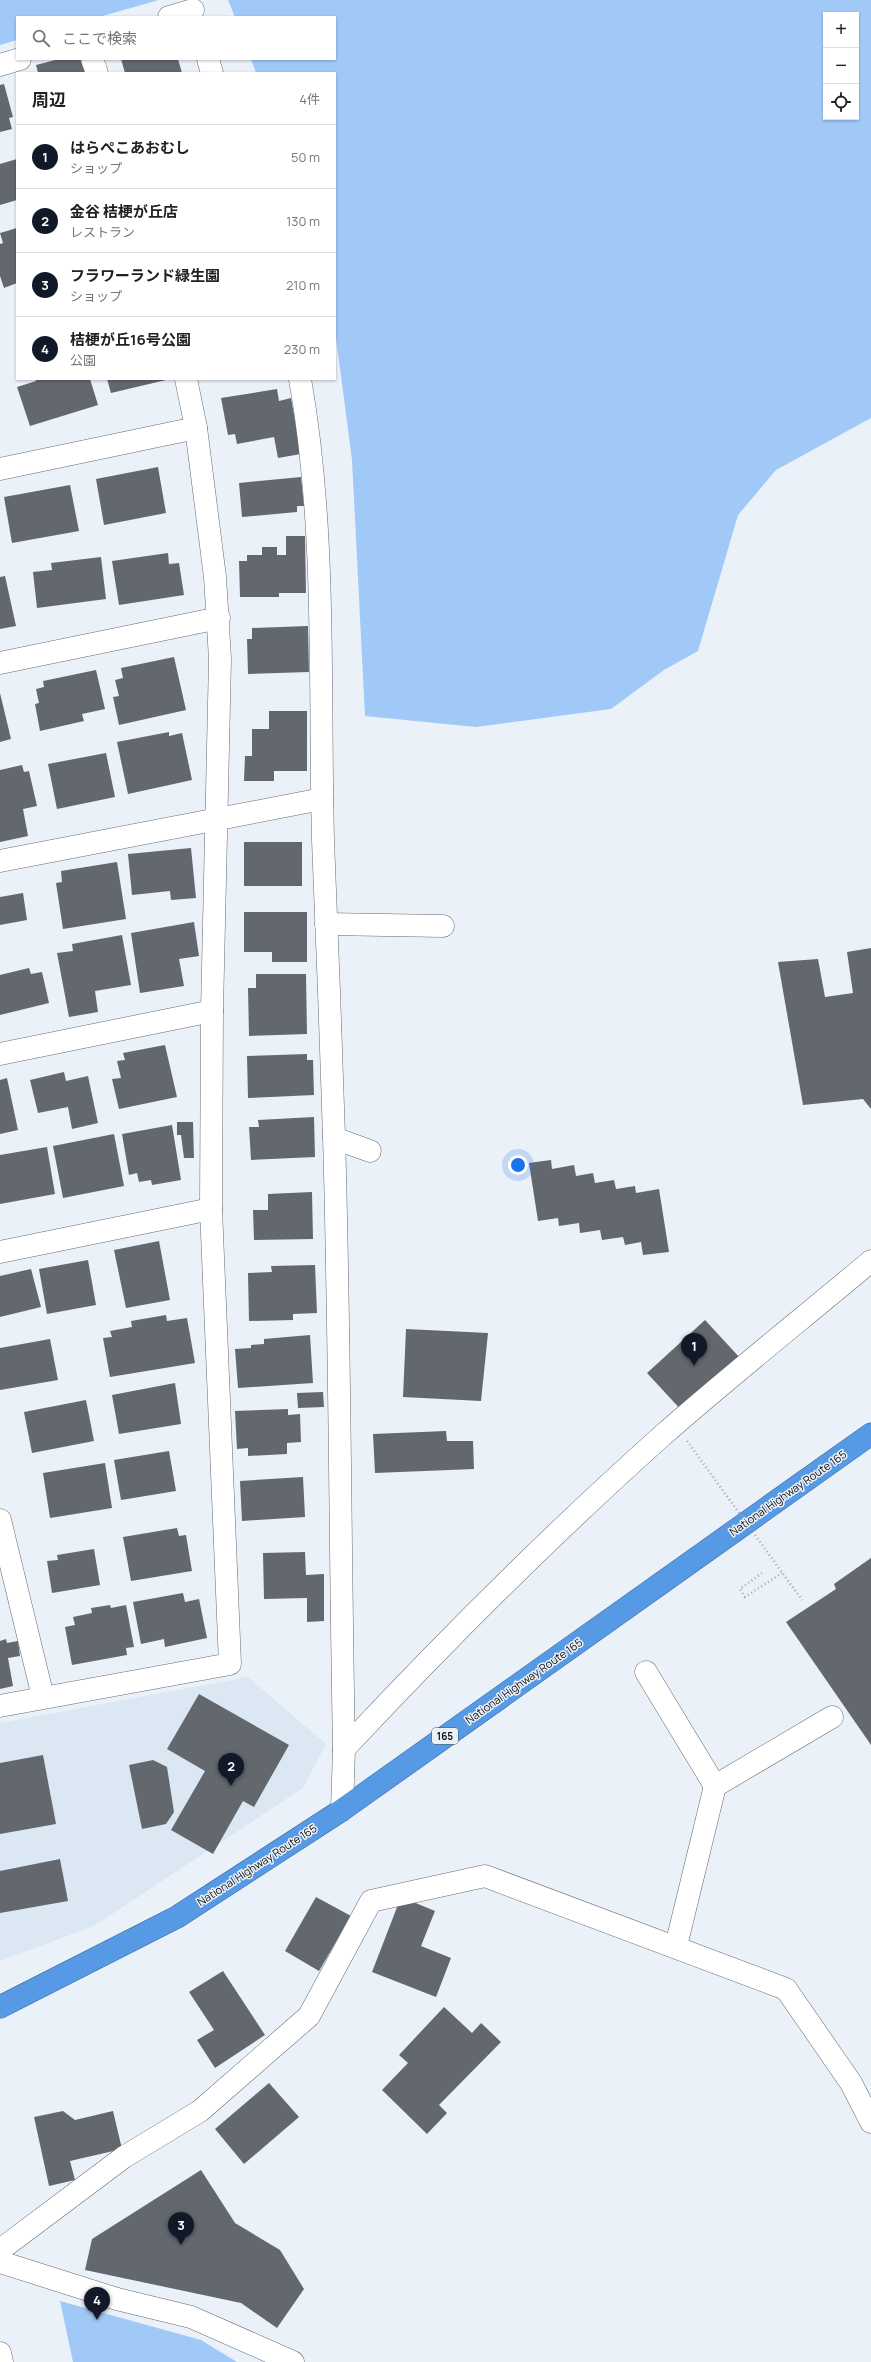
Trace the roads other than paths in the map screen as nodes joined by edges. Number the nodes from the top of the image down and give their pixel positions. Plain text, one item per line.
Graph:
1 (192, 9) edge
2 (172, 16) edge
3 (17, 60) edge
4 (92, 60) edge
5 (208, 60) edge
6 (0, 65) edge
7 (97, 72) edge
8 (212, 72) edge
9 (186, 380) edge
10 (300, 380) edge
11 (196, 428) junction
12 (0, 469) edge
13 (219, 618) junction
14 (0, 663) edge
15 (322, 798) junction
16 (217, 818) junction
17 (0, 861) edge
18 (326, 924) junction
19 (443, 926) dead end
20 (212, 1011) junction
21 (0, 1054) edge
22 (334, 1138) junction
23 (370, 1151) dead end
24 (211, 1209) junction
25 (0, 1252) edge
26 (871, 1261) edge
27 (871, 1434) edge
28 (0, 1520) edge
29 (646, 1672) dead end
30 (43, 1697) junction
31 (0, 1706) edge
32 (832, 1717) dead end
33 (344, 1749) junction
34 (715, 1786) junction
35 (342, 1810) junction
36 (676, 1946) junction
37 (0, 2007) edge
38 (871, 2122) edge
39 (0, 2250) edge
40 (0, 2262) edge
41 (0, 2353) edge
42 (2, 2362) edge
43 (293, 2362) edge

1 - 2 street
3 - 6 street
4 - 7 street
5 - 8 street
9 - 11 street
10 - 15 street
11 - 12 street
11 - 13 street
13 - 14 street
13 - 16 street
15 - 16 street
15 - 18 street
16 - 17 street
16 - 20 street
18 - 19 street
18 - 22 street
20 - 21 street
20 - 24 street
22 - 23 street
22 - 33 street
24 - 25 street
24 - 30 street
26 - 33 street
27 - 35 highway, National Highway Route 165 / 165
28 - 30 street
29 - 34 street
30 - 31 street
32 - 34 street
33 - 35 street
34 - 36 street
35 - 37 highway, National Highway Route 165 / 165
36 - 38 street
36 - 39 street
40 - 43 street
41 - 42 street

